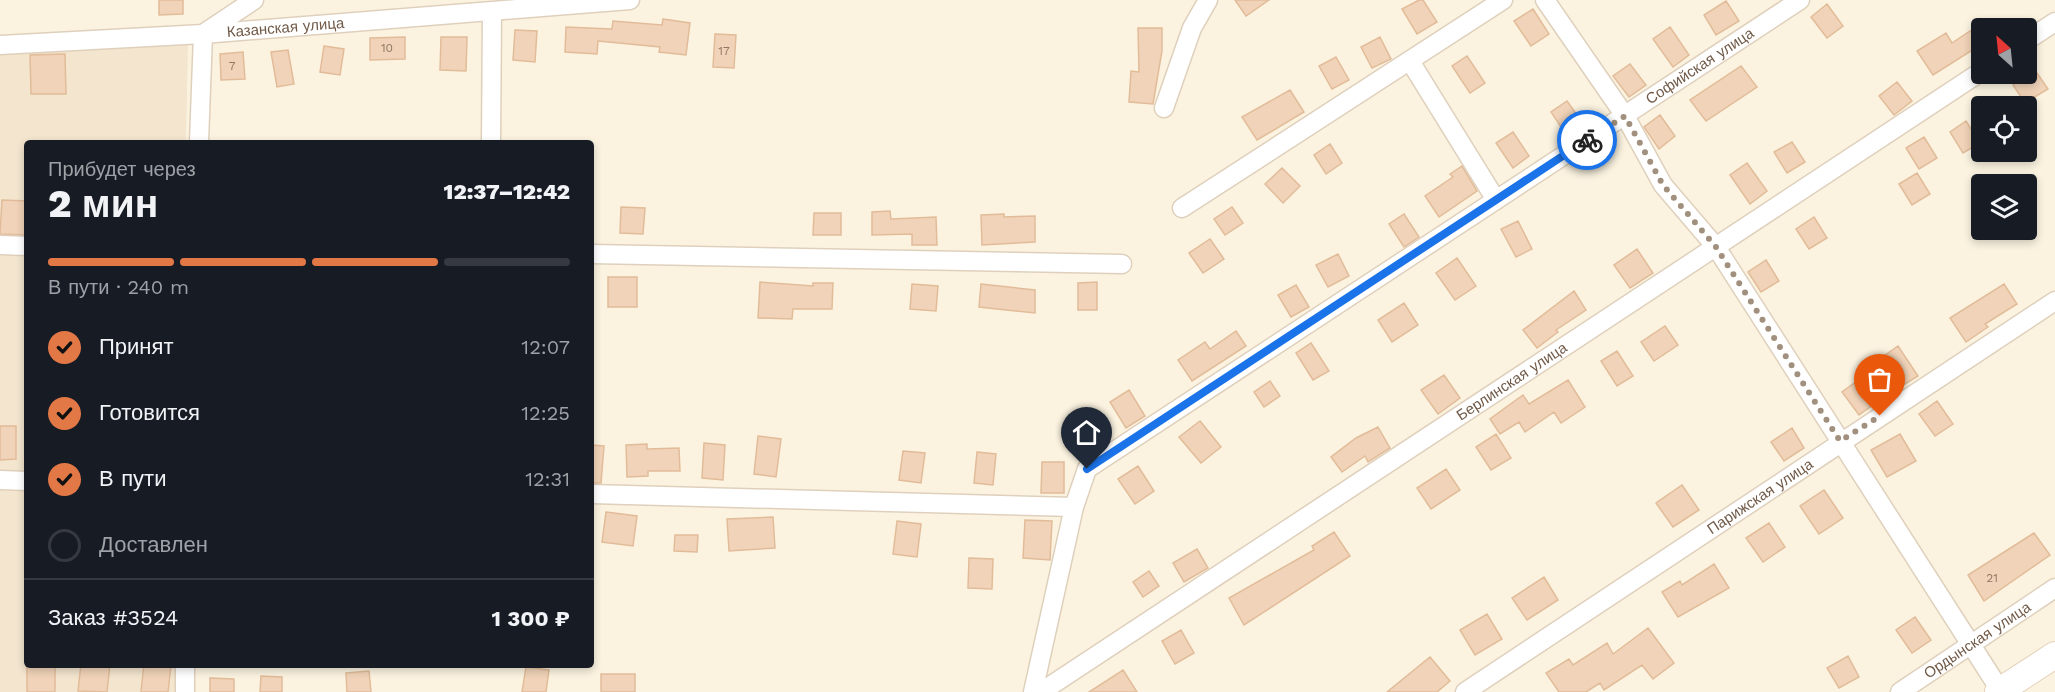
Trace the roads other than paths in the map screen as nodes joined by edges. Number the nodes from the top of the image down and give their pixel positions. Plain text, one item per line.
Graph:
1 (254, 0) edge
2 (630, 0) edge
3 (1209, 0) edge
4 (1503, 0) edge
5 (1545, 0) edge
6 (1800, 0) edge
7 (575, 2) edge
8 (492, 13) junction
9 (2055, 22) edge
10 (2037, 33) edge
11 (203, 34) junction
12 (0, 45) edge
13 (1410, 61) junction
14 (1971, 77) edge
15 (1164, 108) dead end
16 (1625, 116) junction
17 (199, 140) edge
18 (491, 140) edge
19 (1496, 200) junction
20 (1182, 208) dead end
21 (0, 245) edge
22 (24, 246) edge
23 (1716, 247) junction
24 (594, 254) edge
25 (1122, 264) dead end
26 (2055, 301) edge
27 (1840, 441) junction
28 (0, 480) edge
29 (24, 481) edge
30 (594, 494) edge
31 (1074, 507) junction
32 (2055, 588) edge
33 (1971, 644) junction
34 (2055, 654) edge
35 (185, 668) edge
36 (1999, 691) edge
37 (185, 692) edge
38 (1033, 692) edge
39 (1041, 692) edge
40 (1465, 692) edge
41 (1900, 692) edge

1 - 11 street
2 - 7 street, Казанская улица
3 - 15 street
4 - 13 street
5 - 16 street
6 - 16 street, Софийская улица
7 - 8 street, Казанская улица
8 - 11 street, Казанская улица
8 - 18 street
9 - 10 street
11 - 12 street, Казанская улица
11 - 17 street
13 - 19 street
13 - 20 street
14 - 23 street, Берлинская улица
16 - 19 street, Софийская улица
16 - 23 street
19 - 31 street, Софийская улица
21 - 22 street
23 - 27 street
23 - 39 street, Берлинская улица
24 - 25 street
26 - 27 street, Парижская улица
27 - 33 street
27 - 40 street, Парижская улица
28 - 29 street
30 - 31 street
31 - 38 street
32 - 33 street, Ордынская улица
33 - 36 street
33 - 41 street, Ордынская улица
34 - 36 street
35 - 37 street

